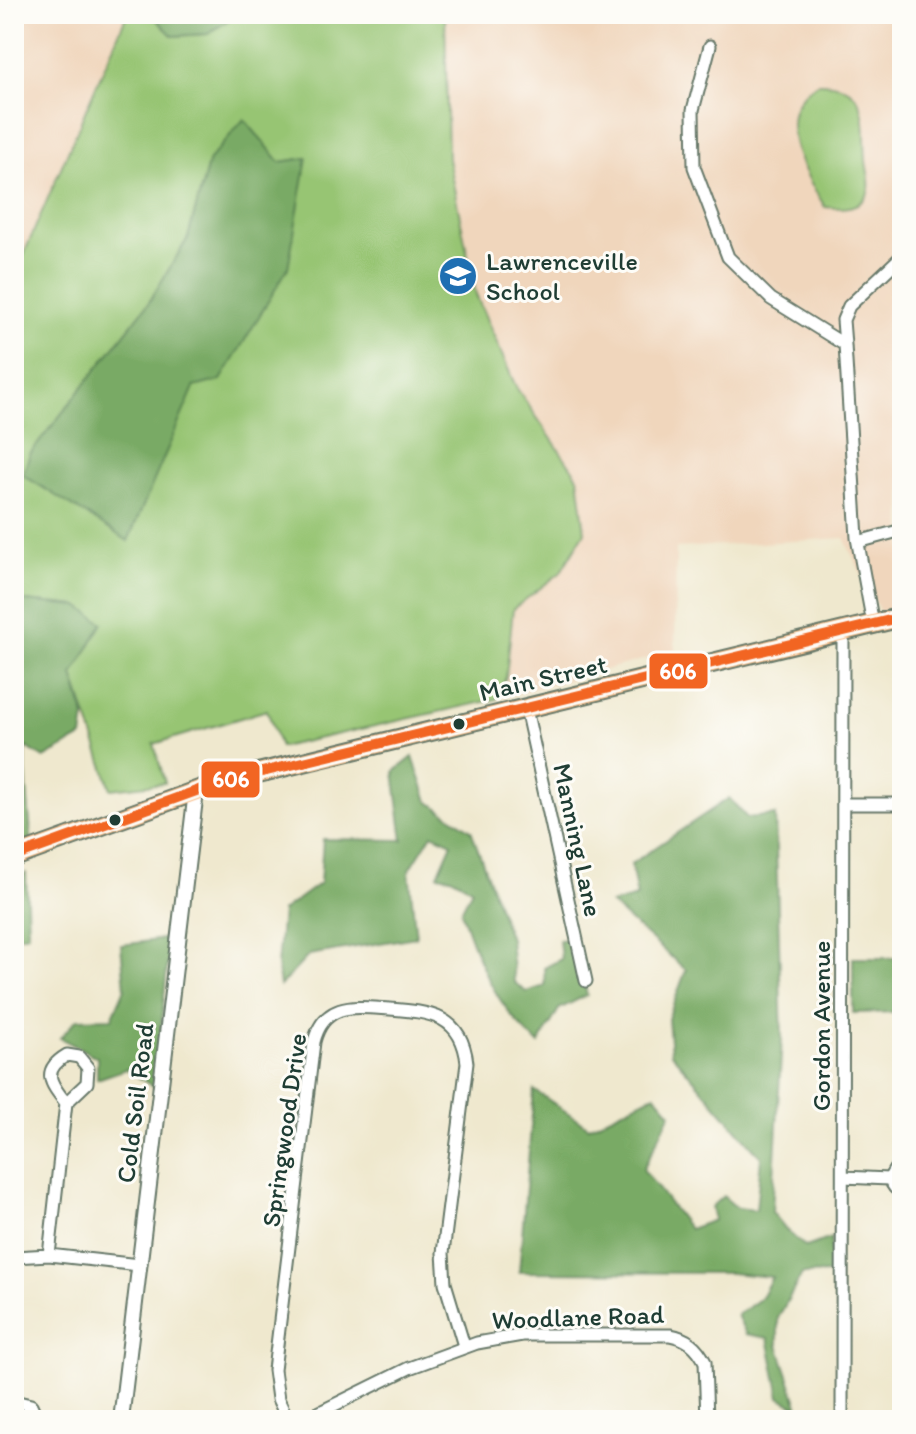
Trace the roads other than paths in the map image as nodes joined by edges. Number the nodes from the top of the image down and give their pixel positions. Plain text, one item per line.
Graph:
1 (710, 46) dead end
2 (902, 256) edge
3 (845, 345) junction
4 (902, 530) edge
5 (858, 542) junction
6 (902, 617) edge
7 (873, 624) junction
8 (843, 632) junction
9 (526, 709) junction
10 (196, 791) junction
11 (843, 804) junction
12 (902, 804) edge
13 (14, 857) edge
14 (586, 981) dead end
15 (66, 1103) dead end
16 (902, 1168) edge
17 (843, 1177) junction
18 (889, 1179) junction
19 (902, 1189) edge
20 (49, 1255) junction
21 (14, 1257) edge
22 (139, 1265) junction
23 (464, 1346) junction
24 (14, 1401) edge
25 (38, 1420) edge
26 (121, 1420) edge
27 (288, 1420) edge
28 (304, 1420) edge
29 (707, 1420) edge
30 (842, 1420) edge

1 - 3 street
2 - 3 street
3 - 5 street
4 - 5 street
5 - 7 street
6 - 7 highway, Main Street
7 - 8 highway, Main Street
8 - 9 highway, Main Street
8 - 11 street, Gordon Avenue
9 - 10 highway, Main Street
9 - 14 street, Manning Lane
10 - 13 highway, Main Street
10 - 22 street, Cold Soil Road
11 - 12 street
11 - 17 street, Gordon Avenue
15 - 20 street
16 - 18 street
17 - 18 street
17 - 30 street, Gordon Avenue
18 - 19 street
20 - 21 street
20 - 22 street
22 - 26 street, Cold Soil Road
23 - 27 street, Springwood Drive
23 - 28 street, Woodlane Road
23 - 29 street, Woodlane Road
24 - 25 street

